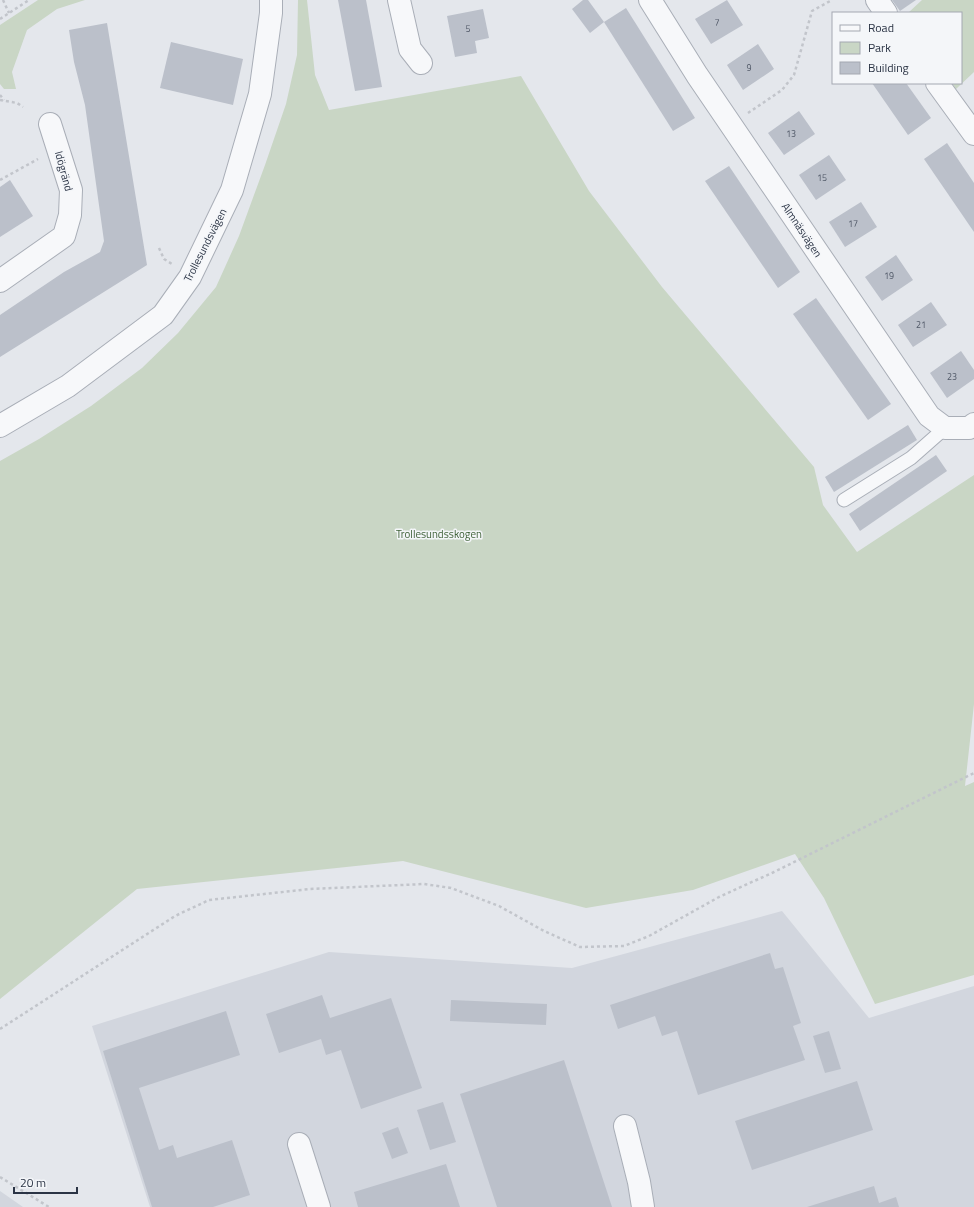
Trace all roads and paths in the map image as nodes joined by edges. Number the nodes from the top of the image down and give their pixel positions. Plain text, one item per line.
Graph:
1 (3, 0) edge
2 (29, 0) edge
3 (271, 0) edge
4 (399, 0) edge
5 (650, 0) edge
6 (832, 0) edge
7 (877, 0) edge
8 (885, 12) edge
9 (8, 13) junction
10 (0, 19) edge
11 (421, 63) dead end
12 (938, 84) edge
13 (0, 95) edge
14 (0, 100) edge
15 (4, 100) junction
16 (23, 108) dead end
17 (50, 124) dead end
18 (731, 124) junction
19 (974, 134) edge
20 (38, 159) dead end
21 (0, 180) edge
22 (159, 248) dead end
23 (176, 266) dead end
24 (0, 281) edge
25 (974, 424) edge
26 (0, 426) edge
27 (945, 428) junction
28 (844, 500) dead end
29 (974, 773) edge
30 (0, 1029) edge
31 (625, 1126) dead end
32 (299, 1144) dead end
33 (0, 1177) edge
34 (48, 1207) edge
35 (319, 1207) edge
36 (643, 1207) edge

1 - 9 path
2 - 9 path
3 - 26 street, Trollesundsvägen
4 - 11 street
5 - 18 street, Almnäsvägen
6 - 18 path
7 - 8 street
9 - 10 path
12 - 19 street
13 - 15 path
14 - 15 path
15 - 16 path
17 - 24 street, Idögränd
18 - 27 street, Almnäsvägen
20 - 21 path
22 - 23 path
25 - 27 street
27 - 28 lane
29 - 30 path
31 - 36 street
32 - 35 street
33 - 34 path

